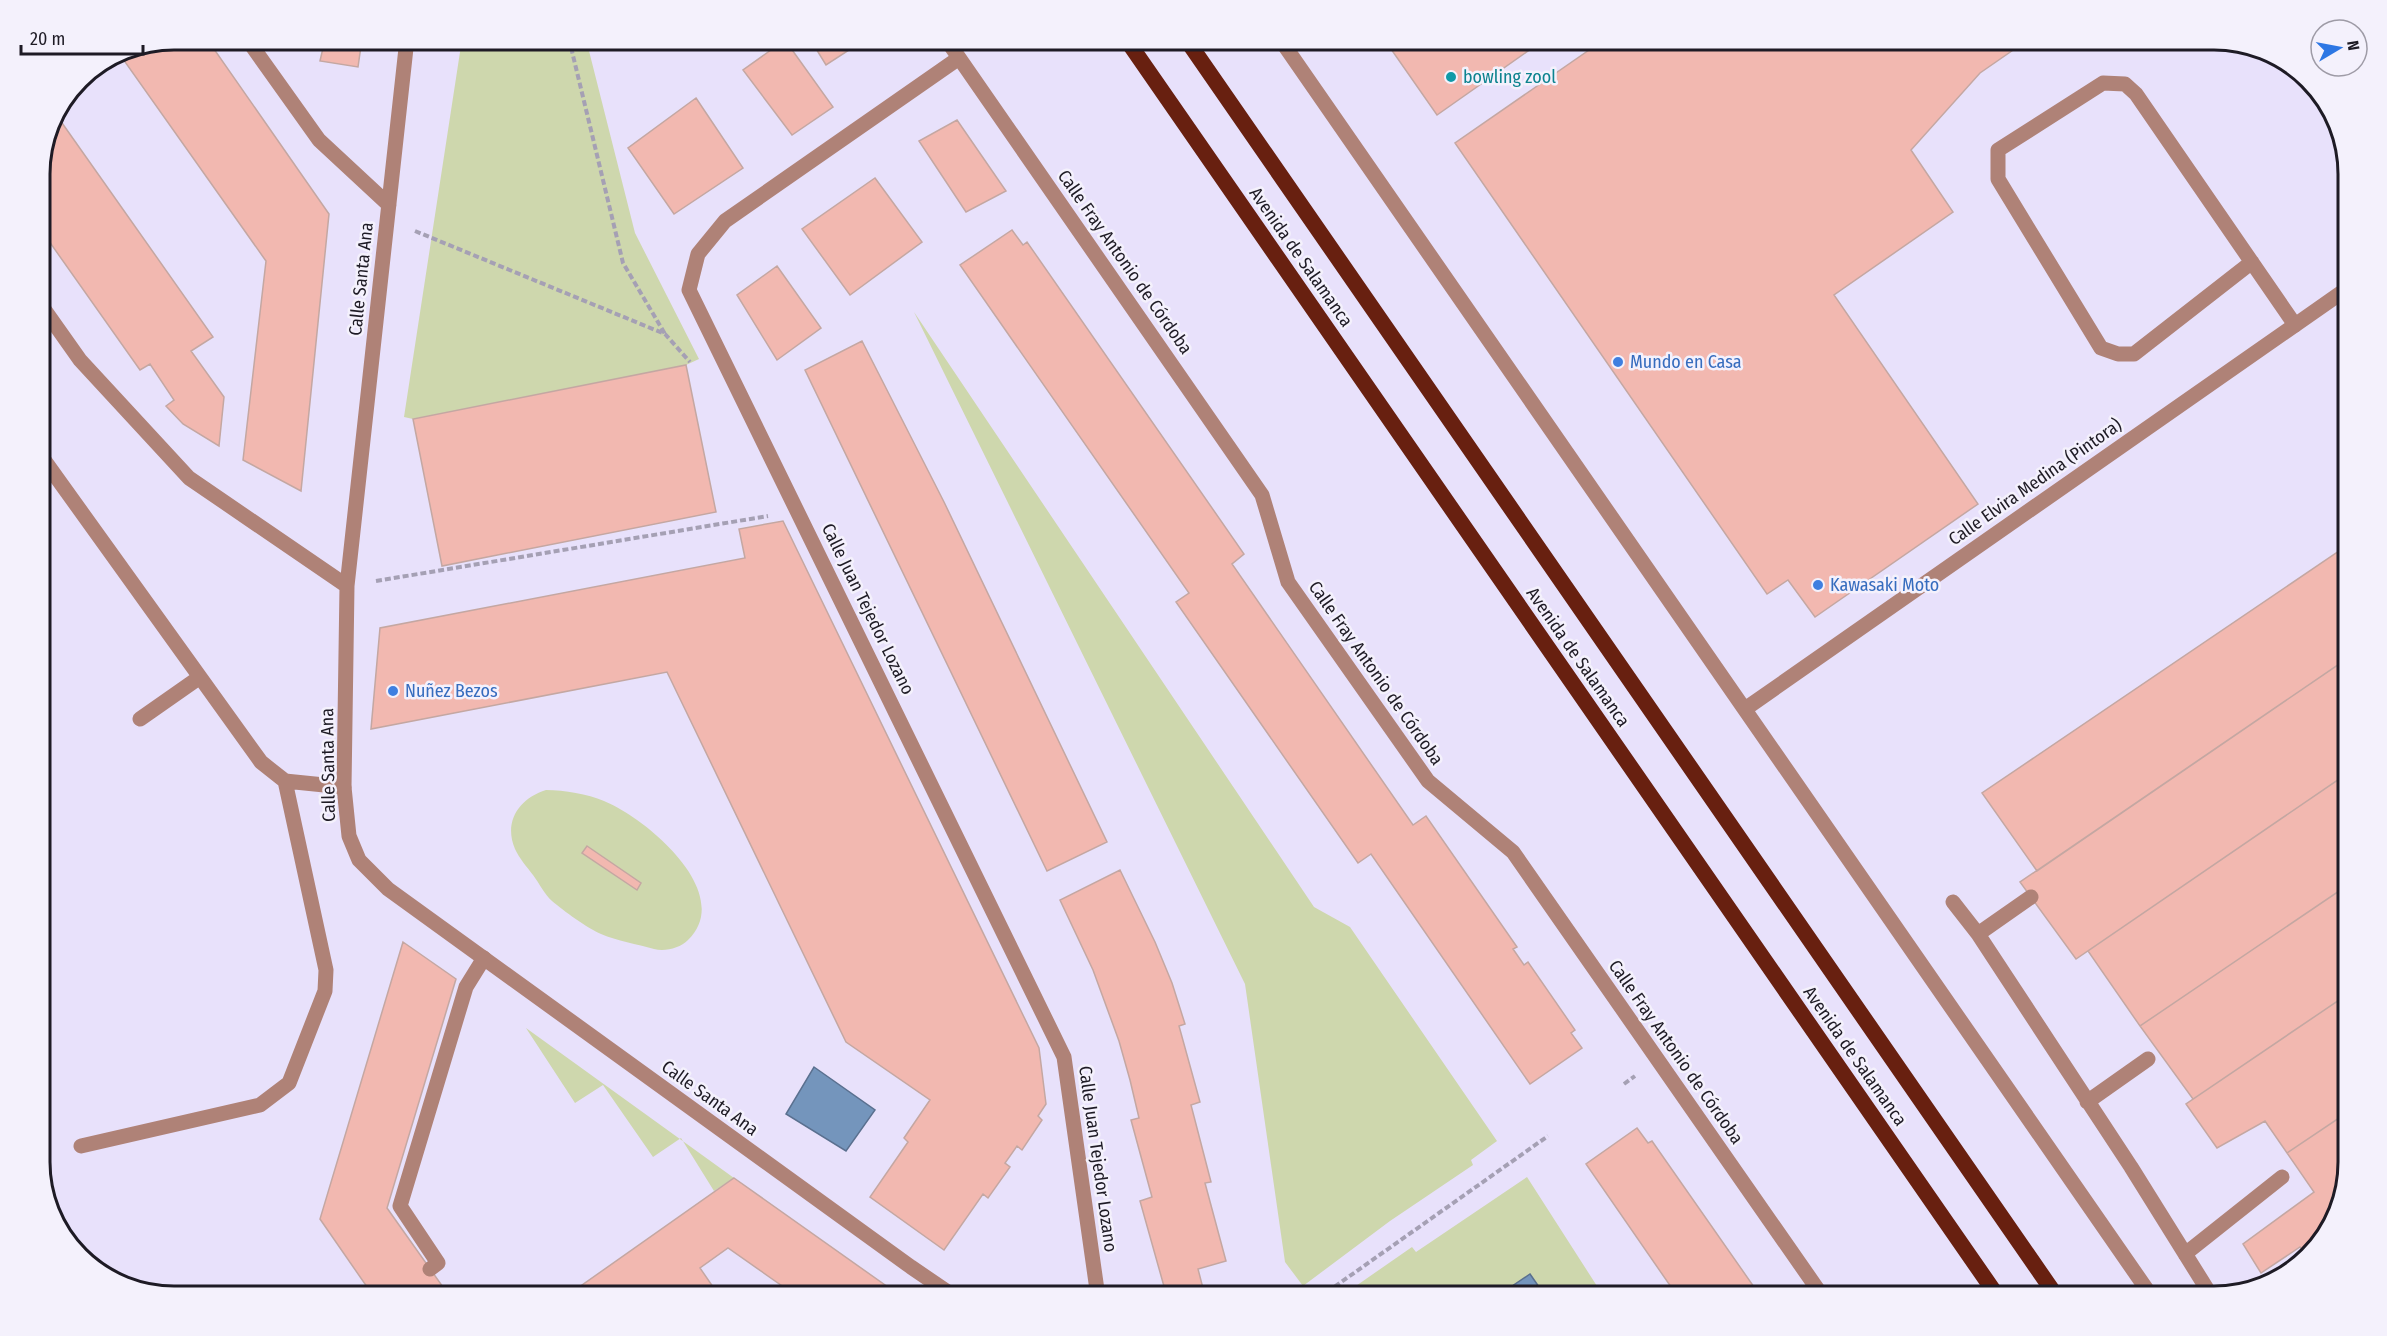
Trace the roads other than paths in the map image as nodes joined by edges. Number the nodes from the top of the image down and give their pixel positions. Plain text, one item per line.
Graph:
1 (255, 50) edge
2 (406, 50) edge
3 (954, 50) edge
4 (1134, 50) edge
5 (1194, 50) edge
6 (1288, 50) edge
7 (959, 58) junction
8 (388, 212) junction
9 (2252, 262) junction
10 (2337, 296) edge
11 (50, 317) edge
12 (2295, 325) junction
13 (50, 468) edge
14 (347, 586) junction
15 (200, 677) junction
16 (1745, 709) junction
17 (140, 719) dead end
18 (285, 781) junction
19 (344, 787) junction
20 (2031, 897) dead end
21 (1953, 902) dead end
22 (1977, 934) junction
23 (484, 958) junction
24 (2148, 1059) dead end
25 (2087, 1102) junction
26 (81, 1146) dead end
27 (2282, 1177) dead end
28 (2186, 1254) junction
29 (430, 1269) dead end
30 (939, 1286) edge
31 (1096, 1286) edge
32 (1815, 1286) edge
33 (1990, 1286) edge
34 (2049, 1286) edge
35 (2144, 1286) edge
36 (2205, 1286) edge

1 - 8 street
2 - 8 street, Calle Santa Ana
3 - 7 street, Calle Fray Antonio de Córdoba
4 - 33 highway, Avenida de Salamanca
5 - 34 highway, Avenida de Salamanca
6 - 16 street
7 - 31 street, Calle Juan Tejedor Lozano
7 - 32 street, Calle Fray Antonio de Córdoba
8 - 14 street, Calle Santa Ana
9 - 9 street
9 - 12 street
10 - 12 street, Calle Elvira Medina (Pintora)
11 - 14 street
12 - 16 street, Calle Elvira Medina (Pintora)
13 - 15 street
14 - 19 street, Calle Santa Ana
15 - 17 street
15 - 18 street
16 - 35 street
18 - 19 street
18 - 26 street
19 - 23 street, Calle Santa Ana
20 - 22 street
21 - 22 street
22 - 25 street
23 - 29 street
23 - 30 street, Calle Santa Ana
24 - 25 street
25 - 28 street
27 - 28 street
28 - 36 street

